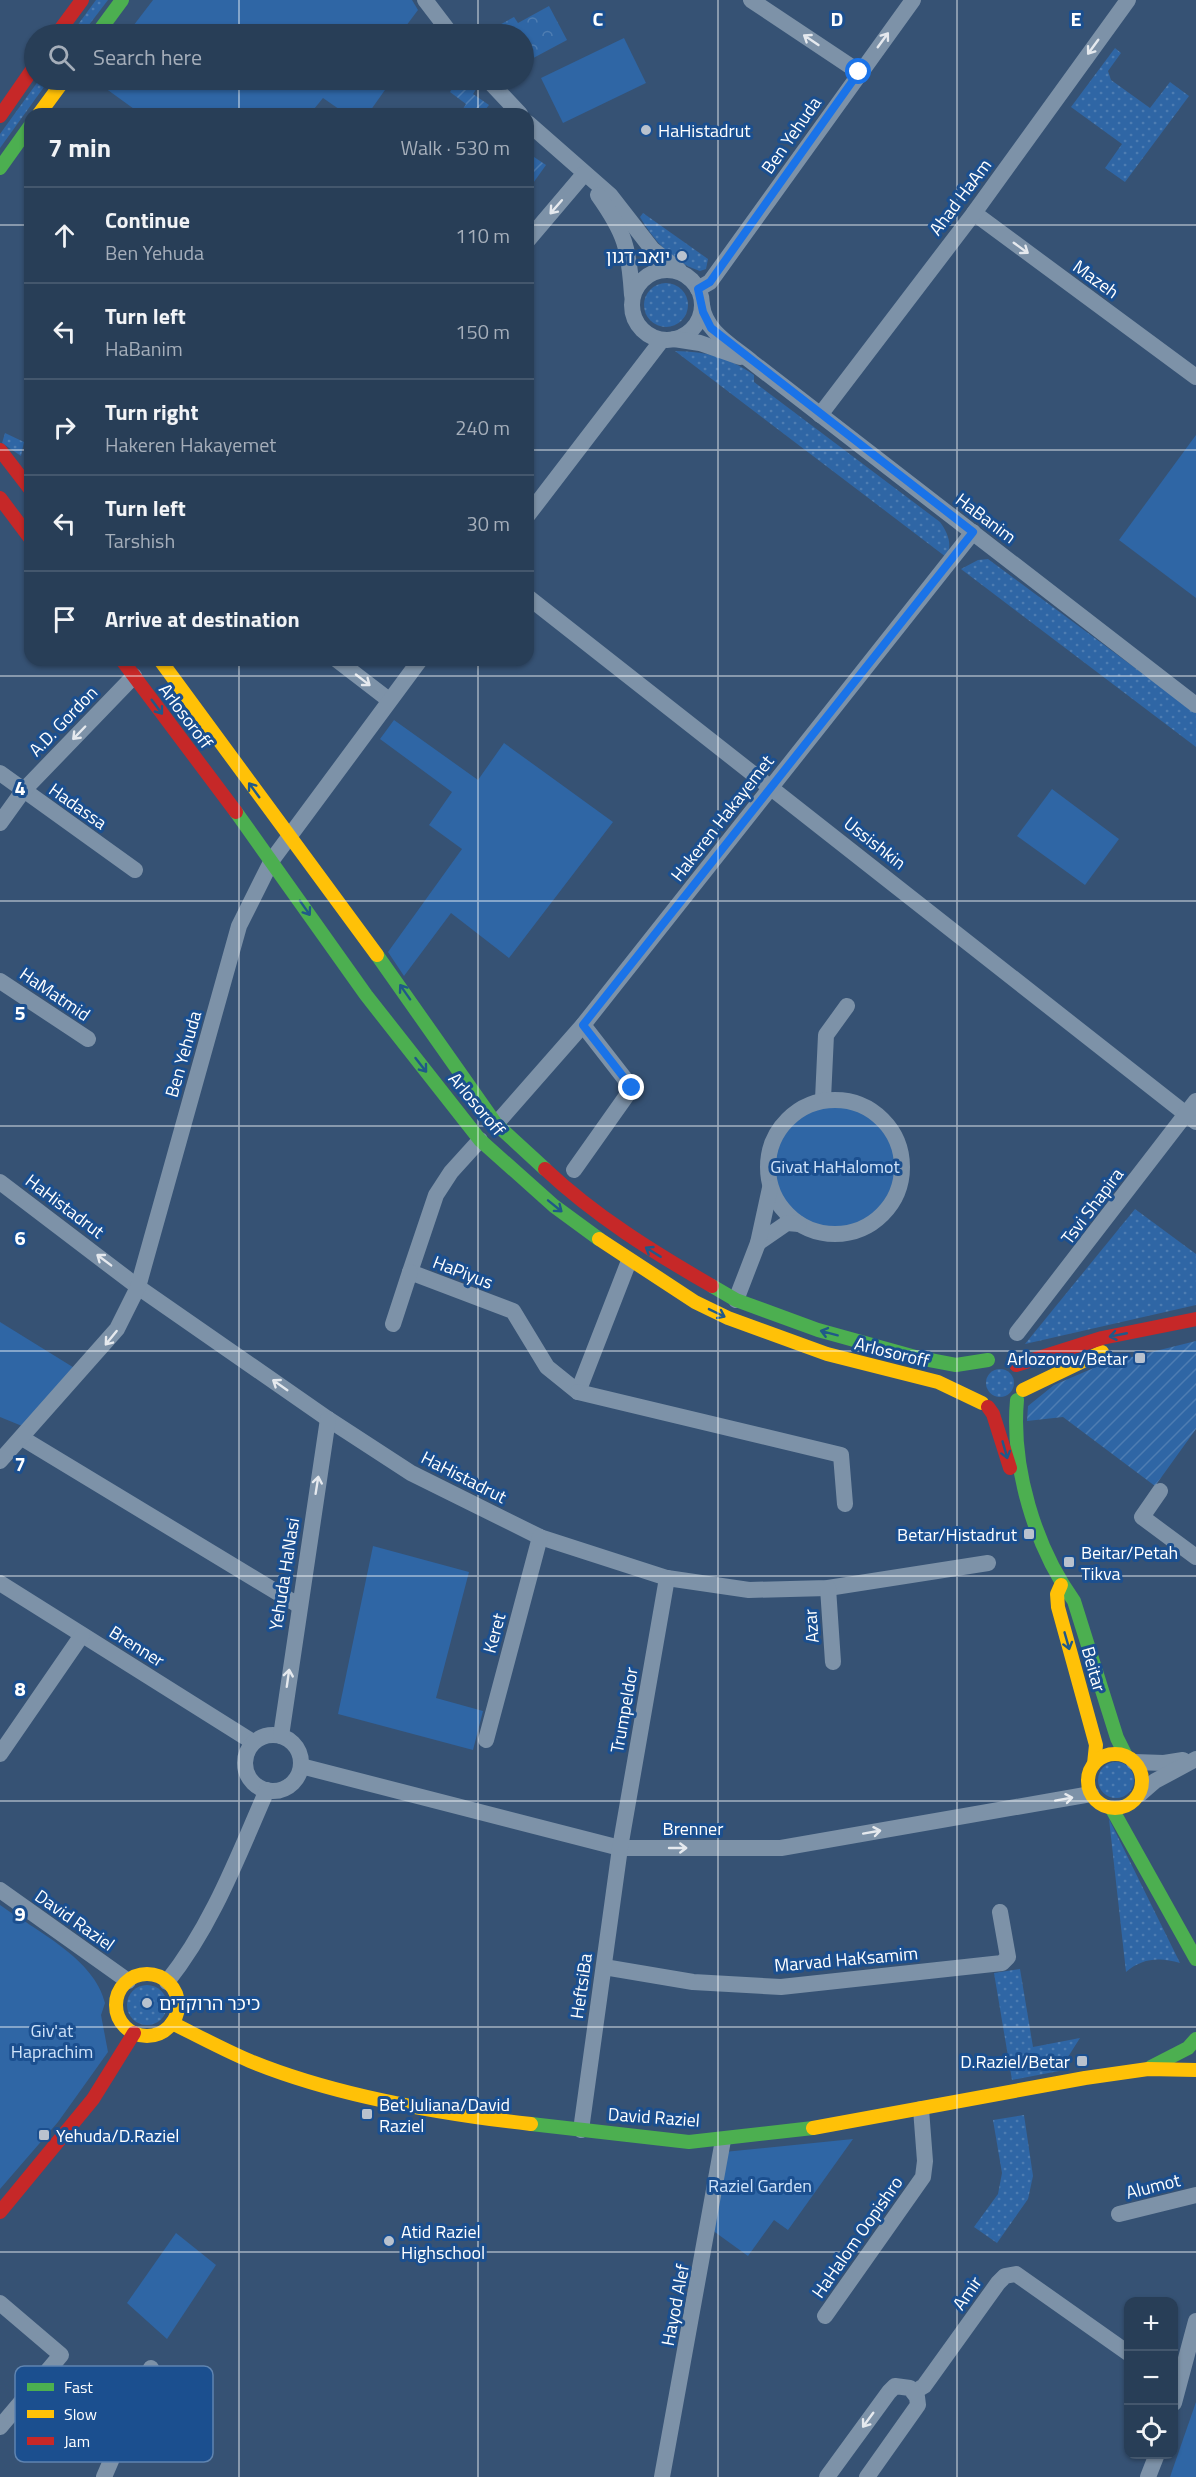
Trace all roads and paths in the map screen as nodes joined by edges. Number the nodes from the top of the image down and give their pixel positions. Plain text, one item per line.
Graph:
1 (82, 0) edge
2 (122, 0) edge
3 (425, 0) edge
4 (751, 0) edge
5 (913, 0) edge
6 (1128, 0) edge
7 (115, 6) edge
8 (64, 24) edge
9 (103, 24) edge
10 (443, 24) edge
11 (859, 72) junction
12 (24, 81) edge
13 (57, 90) edge
14 (497, 90) edge
15 (43, 108) edge
16 (514, 108) edge
17 (0, 116) edge
18 (534, 128) edge
19 (24, 134) edge
20 (0, 168) edge
21 (584, 174) junction
22 (974, 213) junction
23 (534, 233) edge
24 (683, 273) junction
25 (632, 295) junction
26 (700, 297) junction
27 (668, 340) junction
28 (752, 362) junction
29 (1195, 375) edge
30 (820, 415) junction
31 (0, 450) edge
32 (24, 468) edge
33 (0, 498) edge
34 (534, 508) edge
35 (24, 530) edge
36 (973, 532) junction
37 (534, 602) edge
38 (126, 666) edge
39 (164, 666) edge
40 (345, 666) edge
41 (415, 666) edge
42 (134, 676) junction
43 (389, 700) junction
44 (1196, 705) edge
45 (0, 773) edge
46 (772, 787) junction
47 (23, 791) junction
48 (0, 823) edge
49 (288, 837) junction
50 (272, 860) junction
51 (135, 870) dead end
52 (0, 981) edge
53 (847, 1006) dead end
54 (583, 1025) junction
55 (88, 1039) dead end
56 (823, 1099) junction
57 (1196, 1101) edge
58 (1191, 1118) edge
59 (496, 1124) junction
60 (480, 1140) junction
61 (574, 1170) dead end
62 (0, 1182) edge
63 (770, 1188) junction
64 (799, 1224) junction
65 (758, 1243) junction
66 (629, 1262) junction
67 (410, 1272) junction
68 (138, 1287) junction
69 (736, 1299) junction
70 (1196, 1319) edge
71 (393, 1324) dead end
72 (1196, 1330) edge
73 (1017, 1333) dead end
74 (988, 1360) junction
75 (1016, 1365) junction
76 (578, 1392) junction
77 (1020, 1395) junction
78 (985, 1405) junction
79 (328, 1419) junction
80 (22, 1438) junction
81 (0, 1461) edge
82 (1027, 1491) junction
83 (1160, 1491) dead end
84 (845, 1504) dead end
85 (540, 1537) junction
86 (1196, 1557) edge
87 (988, 1563) dead end
88 (667, 1578) junction
89 (0, 1583) edge
90 (1061, 1584) junction
91 (828, 1588) junction
92 (298, 1605) junction
93 (82, 1635) junction
94 (833, 1662) dead end
95 (280, 1736) junction
96 (486, 1740) dead end
97 (253, 1742) junction
98 (0, 1754) edge
99 (1196, 1758) edge
100 (1130, 1759) junction
101 (1094, 1764) junction
102 (301, 1766) junction
103 (267, 1791) junction
104 (1091, 1794) junction
105 (1137, 1797) junction
106 (1112, 1809) junction
107 (620, 1848) junction
108 (1149, 1871) junction
109 (0, 1890) edge
110 (1000, 1912) dead end
111 (1196, 1959) edge
112 (604, 1967) junction
113 (128, 1981) junction
114 (167, 1982) junction
115 (172, 2024) junction
116 (134, 2033) junction
117 (1196, 2040) edge
118 (1196, 2054) edge
119 (1144, 2070) junction
120 (1196, 2070) edge
121 (921, 2109) junction
122 (581, 2130) junction
123 (723, 2140) junction
124 (1196, 2195) edge
125 (0, 2212) edge
126 (1119, 2214) dead end
127 (0, 2303) edge
128 (825, 2316) dead end
129 (1196, 2321) edge
130 (1125, 2351) edge
131 (52, 2366) edge
132 (1178, 2382) edge
133 (914, 2392) junction
134 (15, 2409) edge
135 (0, 2427) edge
136 (1155, 2459) edge
137 (110, 2462) edge
138 (104, 2477) edge
139 (662, 2477) edge
140 (827, 2477) edge
141 (867, 2477) edge
142 (1148, 2477) edge

1 - 8 main road
2 - 7 main road
3 - 10 street
11 -> 4 street
11 -> 5 street, Ben Yehuda
6 -> 22 street, Ahad HaAm
7 - 9 main road
11 - 26 street, Ben Yehuda
12 - 17 main road
13 - 15 main road
14 - 16 street
18 - 21 street
19 - 20 main road
21 -> 23 street
21 - 24 street
21 - 25 street
22 -> 29 street, Mazeh
22 - 30 street, Ahad HaAm
24 - 25 street
24 - 26 street
25 - 27 street
26 - 27 street
26 - 28 street, HaBanim
27 - 28 street, HaBanim
27 - 34 street
28 - 30 street, HaBanim
30 - 36 street, HaBanim
31 - 32 main road
33 - 35 main road
36 - 44 street, HaBanim
36 - 46 street, Hakeren Hakayemet
37 - 46 street, Ussishkin
38 - 42 main road, Arlosoroff
49 -> 39 main road, Arlosoroff
40 -> 43 street
41 - 43 street, Ben Yehuda
42 -> 47 street, A.D. Gordon
42 -> 50 main road, Arlosoroff
43 - 49 street, Ben Yehuda
45 - 47 street, Hadassa
46 - 54 street, Hakeren Hakayemet
46 - 58 street, Ussishkin
47 - 48 street, A.D. Gordon
47 - 51 street, Hadassa
49 - 50 street, Ben Yehuda
59 -> 49 main road, Arlosoroff
50 -> 60 main road, Arlosoroff
50 - 68 street, Ben Yehuda
52 - 55 street, HaMatmid
53 - 56 street
54 - 59 street, Hakeren Hakayemet
54 - 61 street
56 - 63 street
56 - 64 street
57 - 58 street, Tsvi Shapira
58 - 73 street, Tsvi Shapira
69 -> 59 main road, Arlosoroff
60 -> 66 main road, Arlosoroff
60 - 67 street, HaPiyus
68 -> 62 street, HaHistadrut
63 - 64 street
63 - 65 street
64 - 65 street
65 - 69 street
66 - 76 street
66 -> 78 main road, Arlosoroff
67 - 71 street
67 - 76 street, HaPiyus
79 -> 68 street, HaHistadrut
68 -> 80 street, Ben Yehuda
74 -> 69 main road, Arlosoroff
70 -> 75 main road
72 - 77 main road
74 - 75 main road
74 - 78 main road
75 - 77 main road
76 - 84 street, HaPiyus
77 - 78 main road
77 - 82 main road, Beitar
78 -> 82 main road, Beitar
79 - 85 street, HaHistadrut
92 -> 79 street, Yehuda HaNasi
80 - 81 street, Ben Yehuda
80 - 92 street
82 - 90 main road, Beitar
83 - 86 street
85 - 88 street, HaHistadrut
85 - 96 street, Keret
87 - 91 street, HaHistadrut
88 - 91 street, HaHistadrut
88 - 107 street, Trumpeldor
89 - 93 street, Brenner
90 - 100 main road, Beitar
90 -> 101 main road, Beitar
91 - 94 street, Azar
95 -> 92 street, Yehuda HaNasi
93 - 97 street, Brenner
93 - 98 street
95 - 97 street
95 - 102 street
97 - 103 street
99 - 100 street
99 - 105 street
100 - 101 main road
100 - 105 main road
101 - 104 main road
102 - 103 street
102 - 107 street, Brenner
103 - 114 street
104 - 106 main road
107 -> 104 street, Brenner
105 - 106 main road
105 - 108 main road
106 - 108 main road
107 - 112 street, HeftsiBa
108 - 111 main road
109 - 113 street, David Raziel
110 - 112 street, Marvad HaKsamim
112 - 122 street, HeftsiBa
113 - 114 main road
113 - 116 main road
114 - 115 main road
115 - 116 main road
115 - 122 main road, David Raziel
116 - 125 main road
117 - 118 main road
117 - 119 main road, David Raziel
119 - 120 main road, David Raziel
119 - 121 main road, David Raziel
121 - 123 main road, David Raziel
121 - 128 street, HaHalom Oopishro
122 - 123 main road, David Raziel
123 - 139 street, Hayod Alef
124 - 126 street, Alumot
127 - 131 street
129 - 132 street
130 - 133 street, Amir
133 -> 140 street
133 - 141 street
134 - 135 street
136 - 142 street
137 - 138 street

